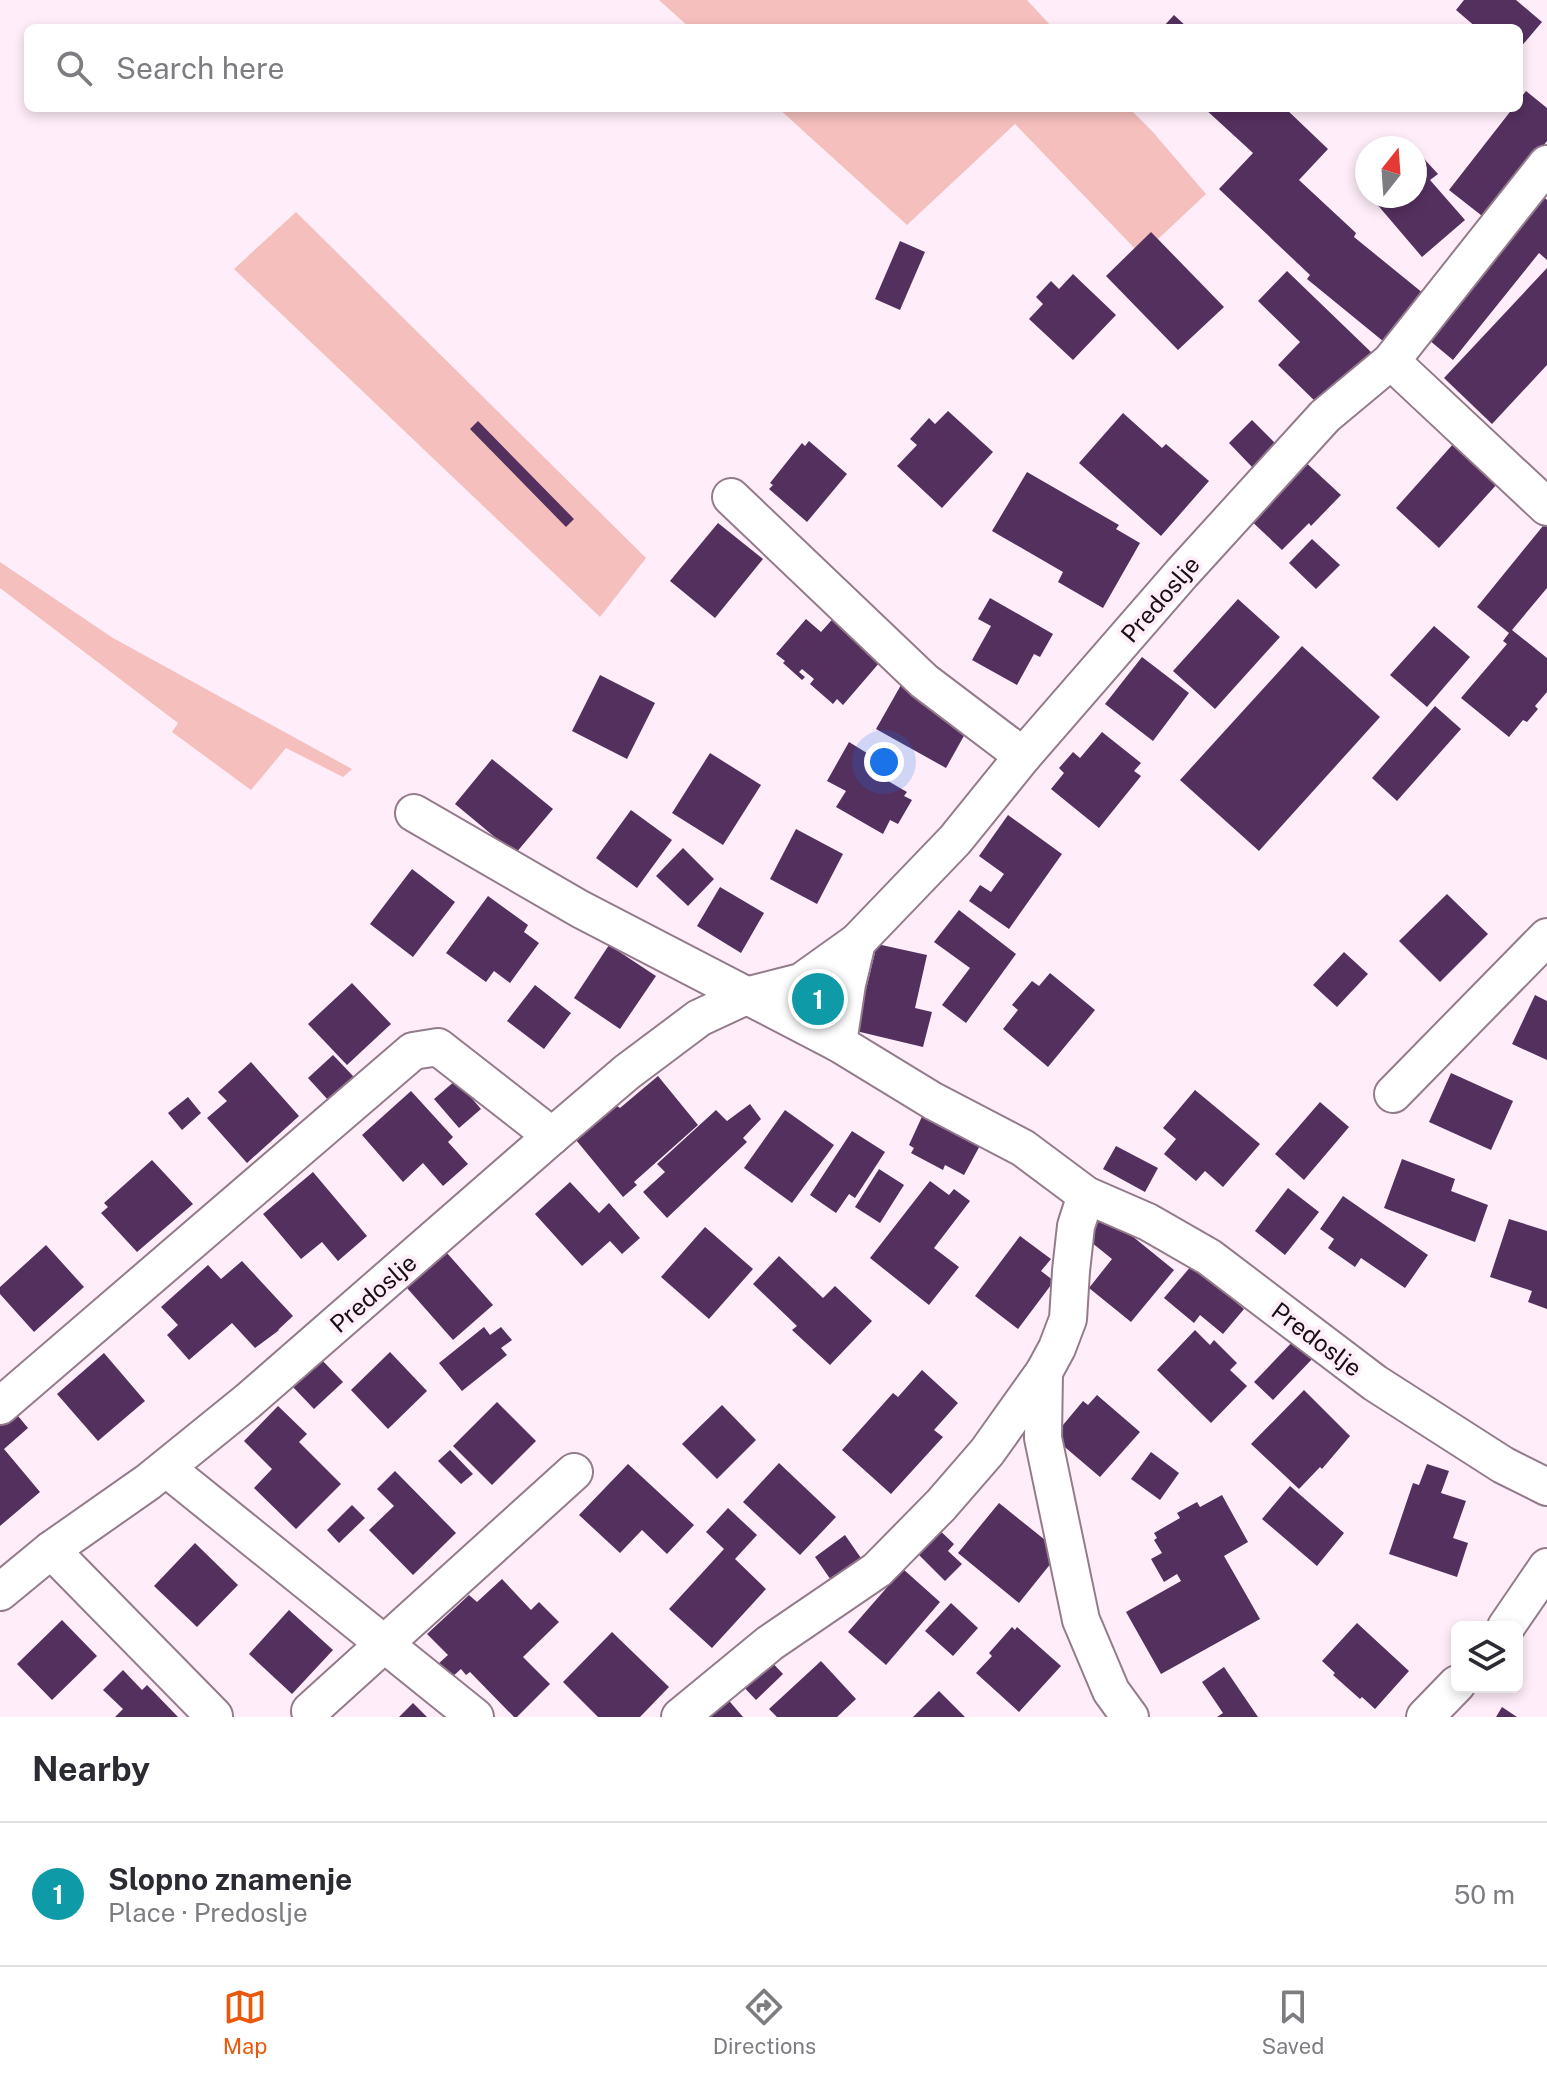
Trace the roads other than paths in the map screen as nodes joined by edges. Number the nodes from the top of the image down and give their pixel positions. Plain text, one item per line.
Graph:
1 (1547, 164) edge
2 (1391, 361) junction
3 (731, 497) dead end
4 (1547, 507) edge
5 (1023, 756) junction
6 (414, 813) dead end
7 (1547, 937) edge
8 (857, 942) junction
9 (746, 996) junction
10 (838, 1043) junction
11 (1393, 1094) dead end
12 (552, 1136) junction
13 (1086, 1195) junction
14 (1044, 1372) junction
15 (0, 1406) edge
16 (166, 1468) junction
17 (574, 1472) dead end
18 (1547, 1487) edge
19 (51, 1550) junction
20 (1547, 1567) edge
21 (0, 1592) edge
22 (1510, 1621) edge
23 (385, 1644) junction
24 (1451, 1690) edge
25 (310, 1711) dead end
26 (214, 1716) edge
27 (475, 1717) edge
28 (680, 1717) edge
29 (1130, 1717) edge
30 (1425, 1717) edge

1 - 2 street, Predoslje
2 - 4 street
2 - 5 street, Predoslje
3 - 5 street
5 - 8 street, Predoslje
6 - 9 street, Predoslje
7 - 11 street
8 - 9 street, Predoslje
8 - 10 street
9 - 10 street, Predoslje
9 - 12 street, Predoslje
10 - 13 street, Predoslje
12 - 15 street
12 - 16 street, Predoslje
13 - 14 street
13 - 18 street, Predoslje
14 - 28 street
14 - 29 street
16 - 19 street, Predoslje
16 - 23 street
17 - 23 street
19 - 21 street, Predoslje
19 - 26 street
20 - 22 street
23 - 25 street
23 - 27 street
24 - 30 street

